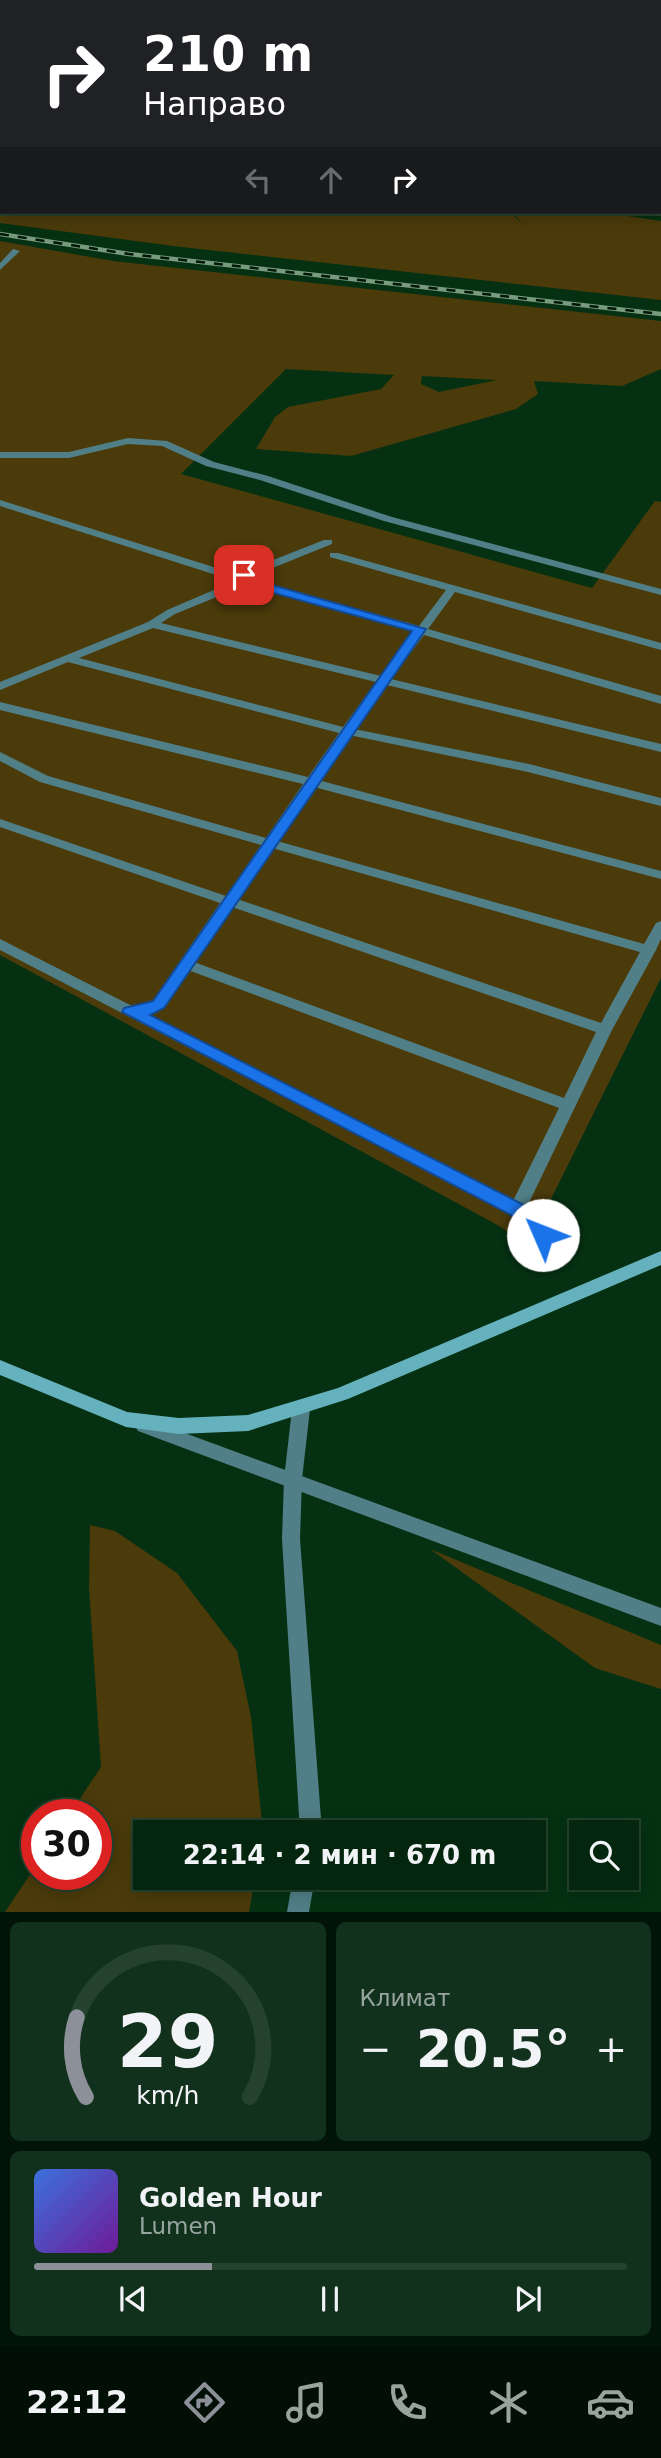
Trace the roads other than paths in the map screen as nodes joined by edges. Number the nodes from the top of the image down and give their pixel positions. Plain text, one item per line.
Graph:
1 (16, 251) dead end
2 (0, 268) edge
3 (0, 455) edge
4 (0, 503) edge
5 (328, 542) dead end
6 (334, 555) dead end
7 (245, 581) junction
8 (452, 589) junction
9 (661, 592) edge
10 (152, 624) junction
11 (419, 629) junction
12 (661, 647) edge
13 (69, 659) junction
14 (382, 680) junction
15 (0, 686) edge
16 (661, 700) edge
17 (0, 706) edge
18 (346, 732) junction
19 (661, 748) edge
20 (0, 756) edge
21 (311, 782) junction
22 (661, 802) edge
23 (0, 822) edge
24 (270, 840) junction
25 (661, 875) edge
26 (230, 901) junction
27 (661, 926) edge
28 (0, 944) edge
29 (649, 950) junction
30 (188, 965) junction
31 (130, 1012) junction
32 (605, 1030) junction
33 (568, 1105) junction
34 (517, 1210) junction
35 (543, 1235) dead end
36 (661, 1258) edge
37 (0, 1367) edge
38 (301, 1409) junction
39 (126, 1419) junction
40 (293, 1479) junction
41 (661, 1617) edge
42 (311, 1820) edge
43 (302, 1890) edge
44 (298, 1912) edge

1 - 2 street
3 - 9 street
4 - 7 street
5 - 7 street
6 - 8 street
7 - 10 street
7 - 11 street
8 - 11 street
8 - 12 street
10 - 13 street
10 - 14 street
11 - 14 street
11 - 16 street
13 - 15 street
13 - 18 street
14 - 18 street
14 - 19 street
17 - 21 street
18 - 21 street
18 - 22 street
20 - 24 street
21 - 24 street
21 - 25 street
23 - 26 street
24 - 26 street
24 - 29 street
26 - 30 street
26 - 32 street
27 - 29 street
28 - 31 street
29 - 32 street
30 - 31 street
30 - 33 street
31 - 34 street
32 - 33 street
33 - 34 street
34 - 35 street
36 - 38 main road
37 - 39 main road
38 - 39 main road
38 - 40 street
39 - 40 street
40 - 41 street
40 - 42 street
43 - 44 street

